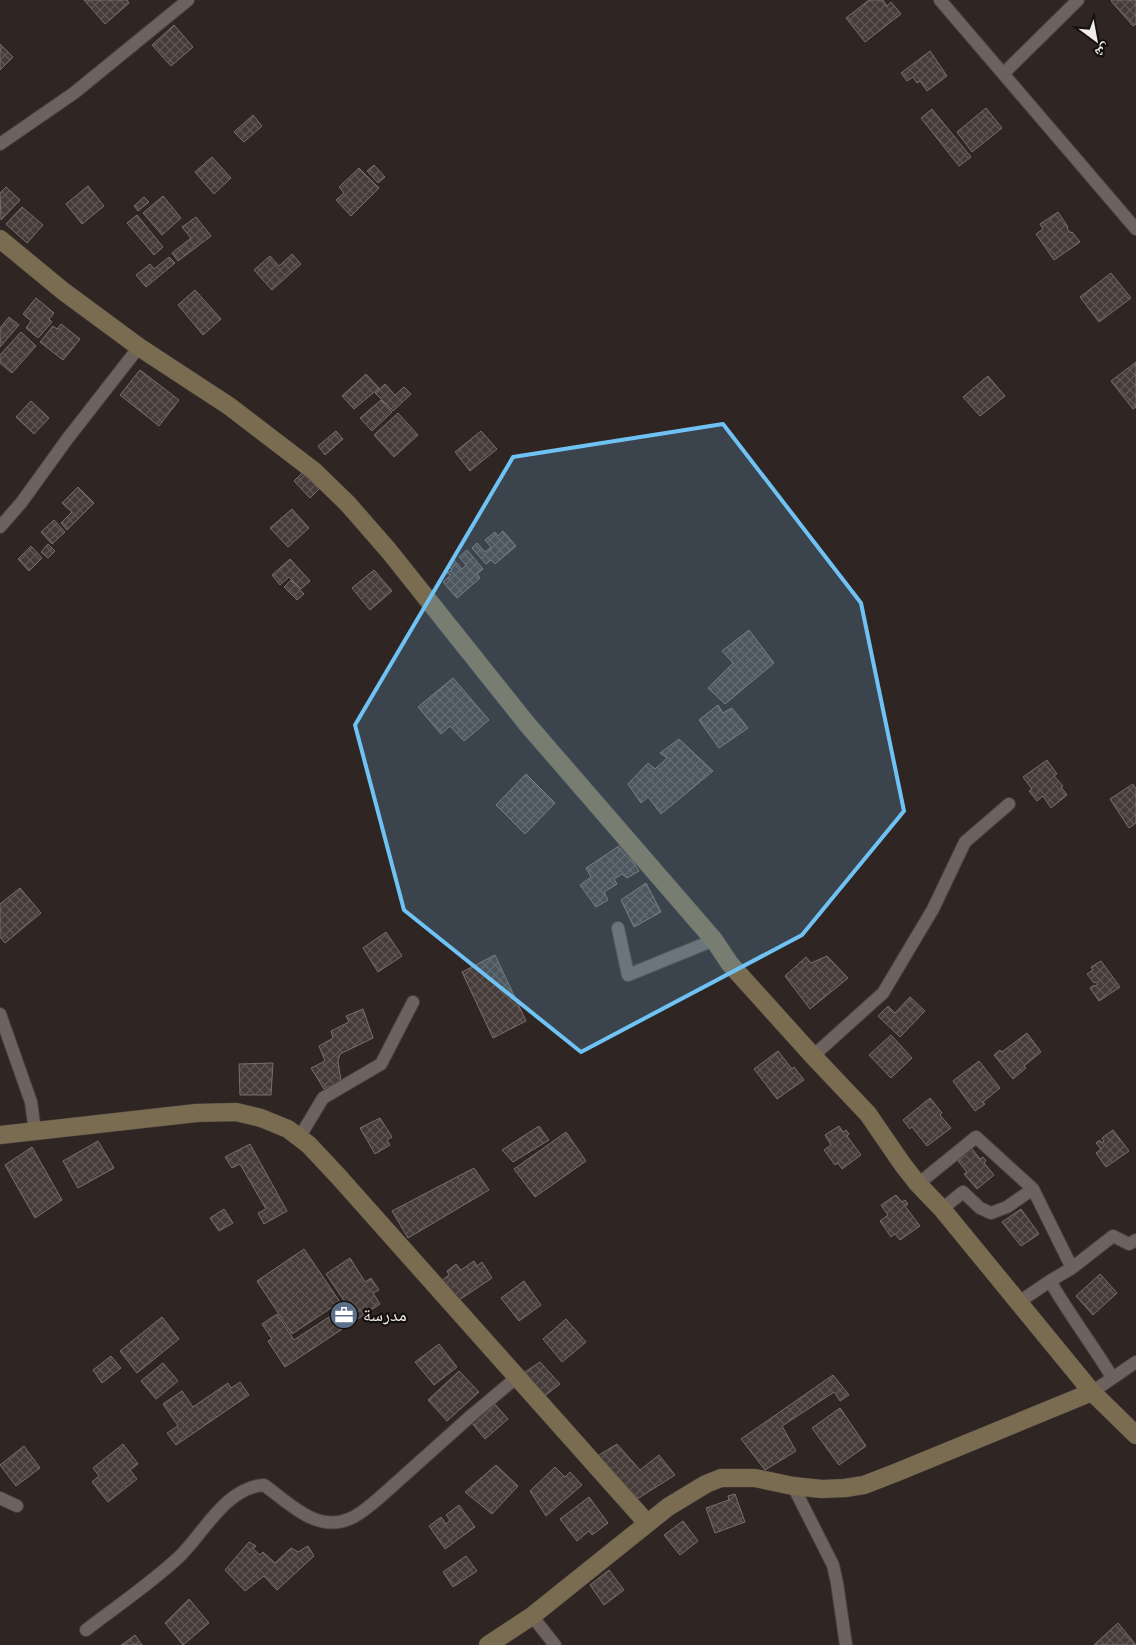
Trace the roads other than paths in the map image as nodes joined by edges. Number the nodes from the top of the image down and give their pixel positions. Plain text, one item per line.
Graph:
1 (188, 0) edge
2 (940, 0) edge
3 (1078, 0) edge
4 (1004, 74) junction
5 (0, 144) edge
6 (1136, 229) edge
7 (0, 239) edge
8 (139, 348) junction
9 (0, 527) edge
10 (1009, 804) dead end
11 (618, 928) dead end
12 (714, 940) junction
13 (413, 1002) dead end
14 (0, 1014) edge
15 (813, 1056) junction
16 (35, 1131) junction
17 (0, 1135) edge
18 (299, 1138) junction
19 (918, 1184) junction
20 (1033, 1189) junction
21 (942, 1208) junction
22 (1136, 1240) edge
23 (1072, 1268) junction
24 (1050, 1281) junction
25 (1019, 1302) junction
26 (1136, 1362) edge
27 (1112, 1377) junction
28 (516, 1378) junction
29 (1092, 1392) junction
30 (1136, 1435) edge
31 (793, 1486) junction
32 (0, 1498) edge
33 (16, 1506) dead end
34 (646, 1524) junction
35 (532, 1616) junction
36 (86, 1630) dead end
37 (488, 1645) edge
38 (555, 1645) edge
39 (846, 1645) edge

1 - 5 street
2 - 4 street
3 - 4 street
4 - 6 street
7 - 8 street
8 - 9 street
8 - 12 street
10 - 15 street
11 - 12 street
12 - 15 street
13 - 18 street
14 - 16 street
15 - 19 street
16 - 17 street
16 - 18 street
18 - 28 street
19 - 20 street
19 - 21 street
20 - 21 street
20 - 23 street
21 - 25 street
22 - 23 street
23 - 24 street
24 - 25 street
24 - 27 street
25 - 29 street
26 - 27 street
27 - 29 street
28 - 34 street
28 - 36 street
29 - 30 street
29 - 31 street
31 - 34 street
31 - 39 street
32 - 33 street
34 - 35 street
35 - 37 street
35 - 38 street

